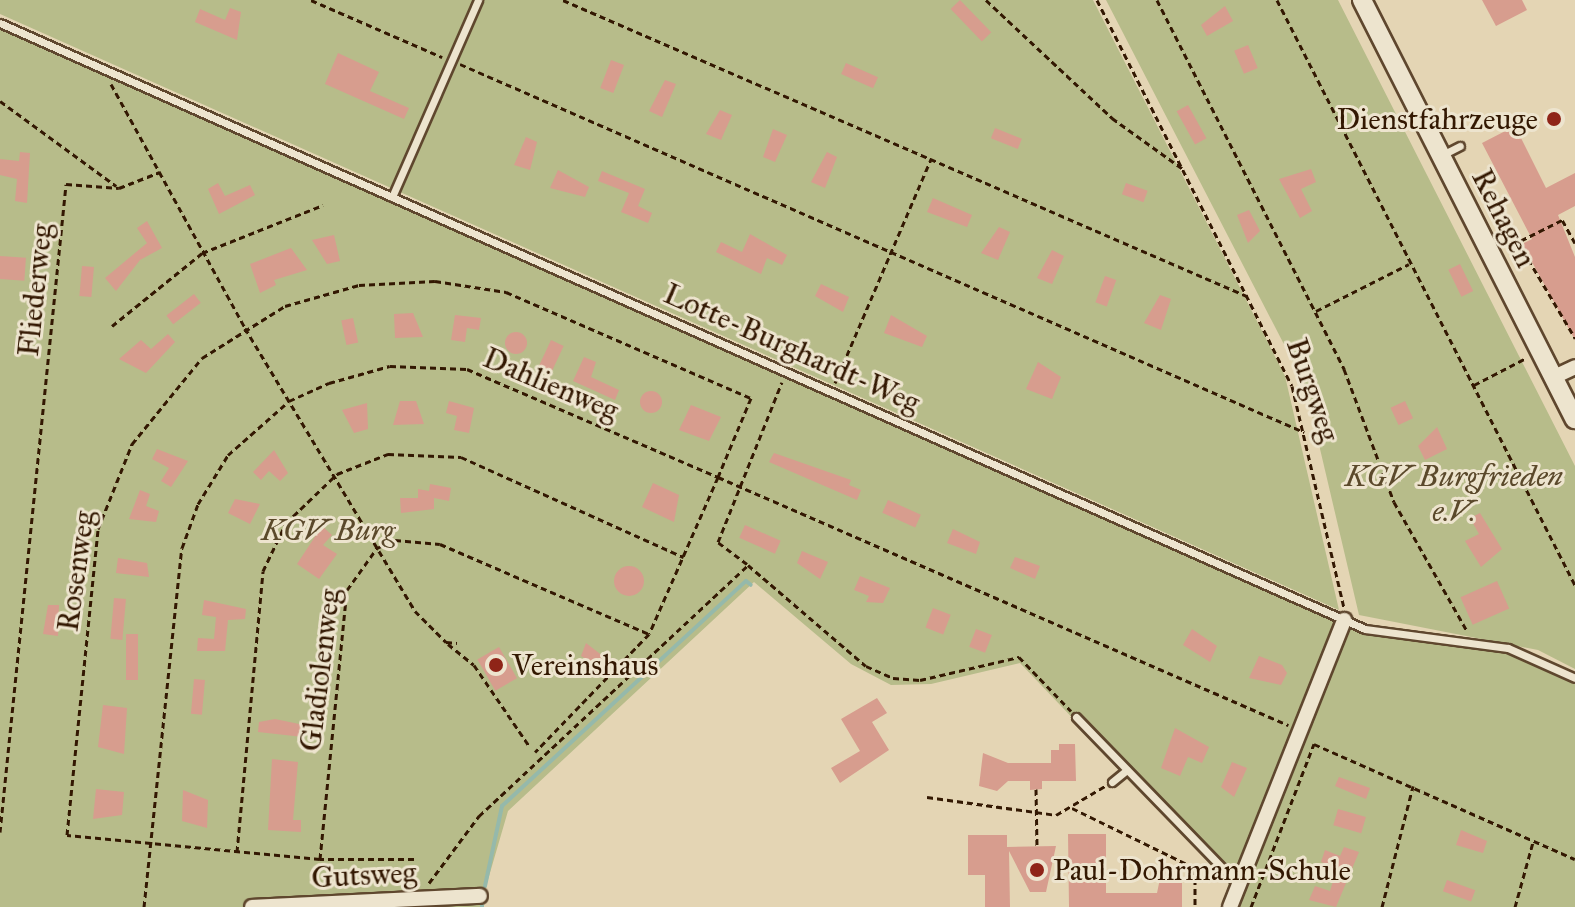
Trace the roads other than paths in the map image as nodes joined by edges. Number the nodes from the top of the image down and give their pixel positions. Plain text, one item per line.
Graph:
1 (478, 0) edge
2 (1362, 0) edge
3 (0, 23) edge
4 (1460, 146) dead end
5 (1440, 156) junction
6 (392, 197) junction
7 (1575, 367) edge
8 (1554, 377) junction
9 (1575, 419) edge
10 (1344, 620) junction
11 (1575, 678) edge
12 (1076, 717) road end
13 (1127, 770) junction
14 (1112, 782) road end
15 (1239, 885) junction
16 (480, 896) dead end
17 (252, 907) edge
18 (1230, 907) edge

1 - 6 lane
2 - 5 street, Rehagen
3 - 6 lane, Lotte-Burghardt-Weg
4 - 5 lane
5 - 8 street, Rehagen
6 - 10 lane, Lotte-Burghardt-Weg
7 - 8 street
8 - 9 street, Rehagen
10 - 11 lane, Lotte-Burghardt-Weg
10 - 15 street
12 - 13 lane
13 - 14 lane
13 - 15 lane
15 - 18 street
16 - 17 street, Gutsweg

